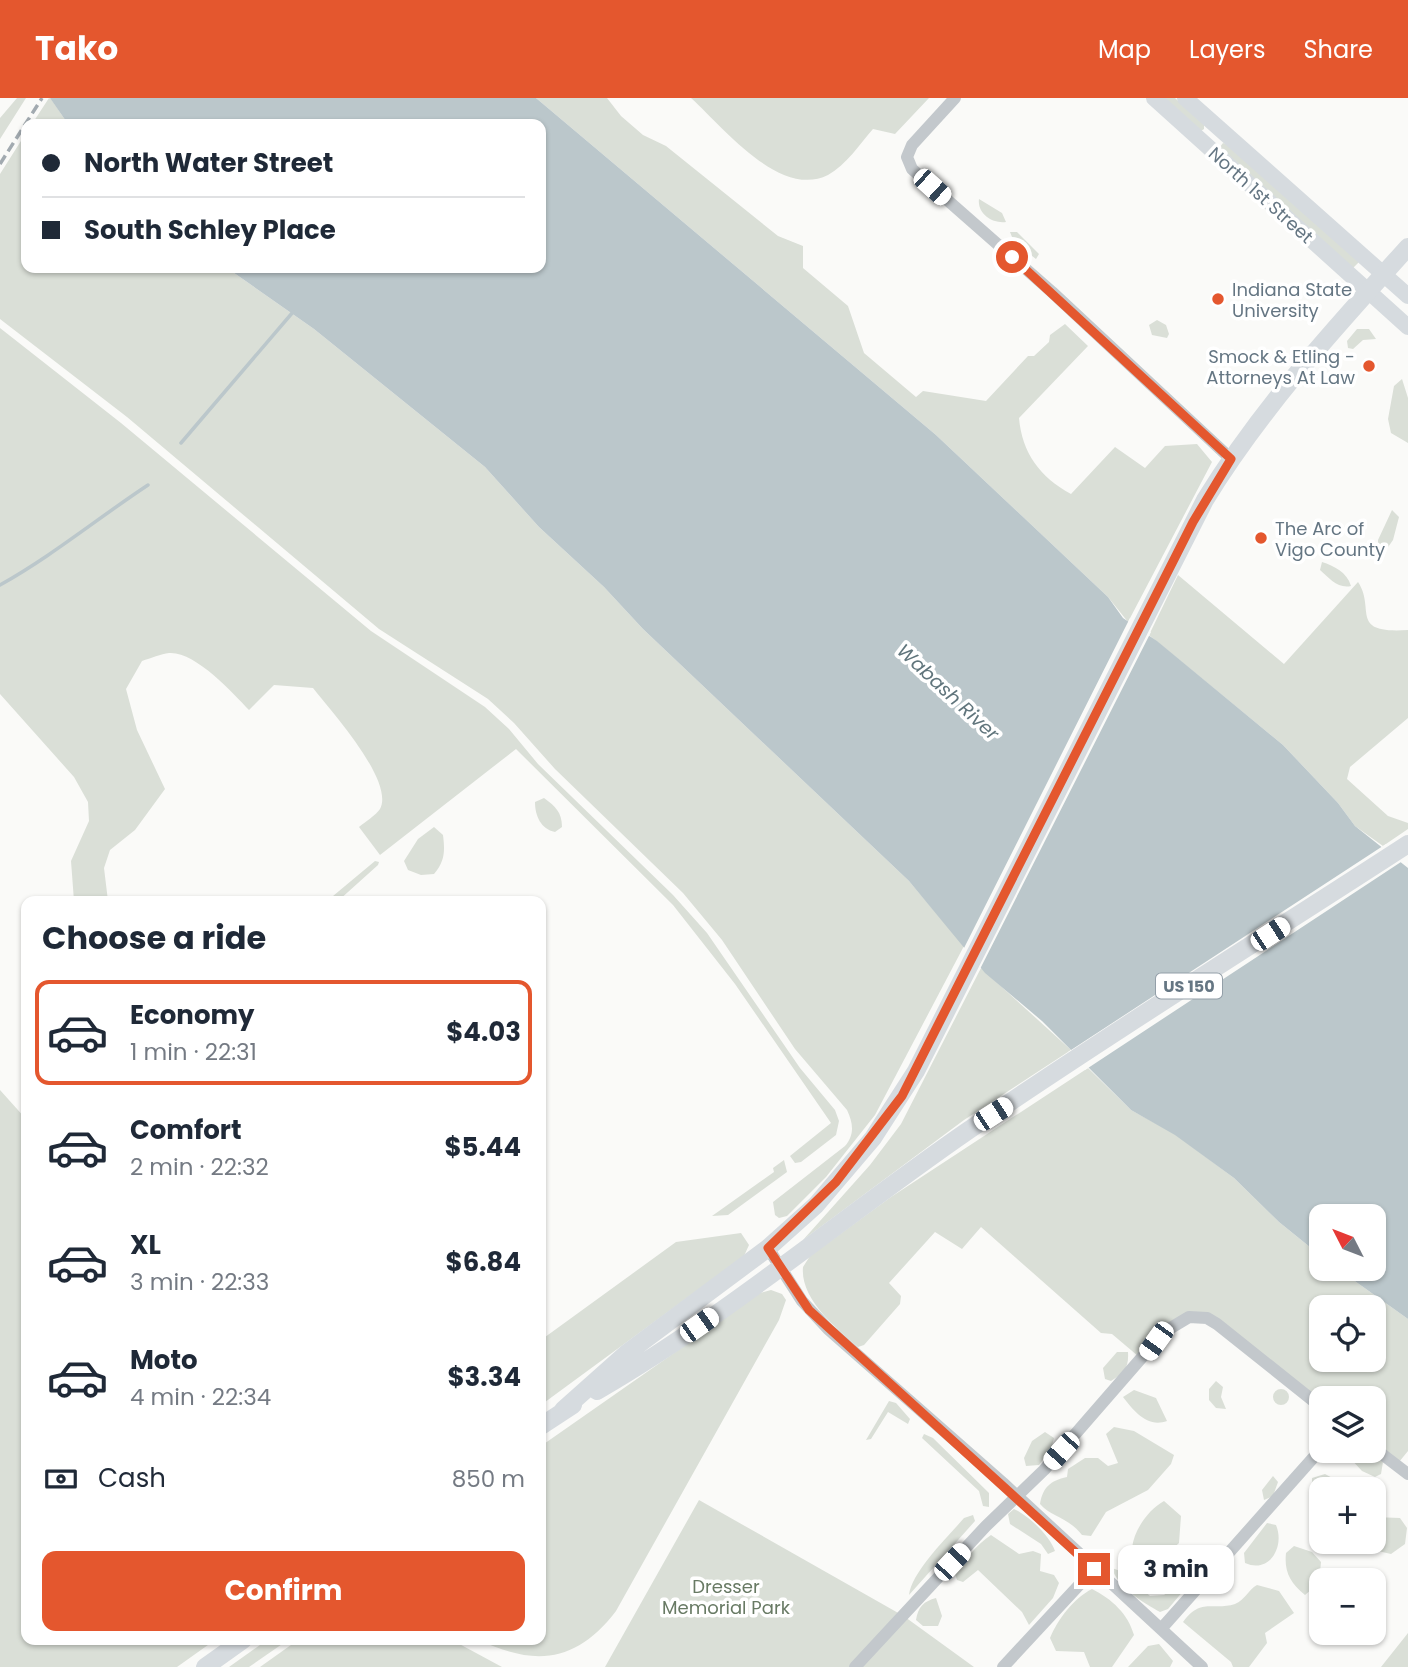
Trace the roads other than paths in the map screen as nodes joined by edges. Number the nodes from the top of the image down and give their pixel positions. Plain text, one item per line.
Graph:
1 (955, 98) edge
2 (1154, 98) edge
3 (1185, 98) edge
4 (1408, 247) edge
5 (1384, 274) junction
6 (1369, 291) junction
7 (1408, 296) edge
8 (1408, 327) edge
9 (1231, 459) junction
10 (1408, 844) edge
11 (768, 1248) junction
12 (781, 1268) junction
13 (1309, 1397) edge
14 (563, 1410) junction
15 (546, 1422) edge
16 (1386, 1457) edge
17 (1309, 1462) edge
18 (1408, 1474) edge
19 (1015, 1496) junction
20 (1094, 1569) junction
21 (1161, 1629) junction
22 (236, 1645) edge
23 (205, 1667) edge
24 (855, 1667) edge
25 (1003, 1667) edge
26 (1202, 1667) edge

1 - 9 street
2 - 6 main road, North 1st Street
3 - 5 main road, North 1st Street
4 - 5 main road, US 150
5 - 6 main road, US 150
5 - 7 main road, North 1st Street
6 - 8 main road, North 1st Street
6 - 9 main road, US 150
9 - 11 main road, US 150
10 - 12 main road, US 150
11 - 12 street
11 - 14 main road, US 150
12 - 14 main road, US 150
12 - 19 street
13 - 19 street
14 - 15 main road, US 150
16 - 18 street
17 - 21 street
19 - 20 street
19 - 24 street
20 - 21 street
20 - 25 street
21 - 26 street
22 - 23 main road

